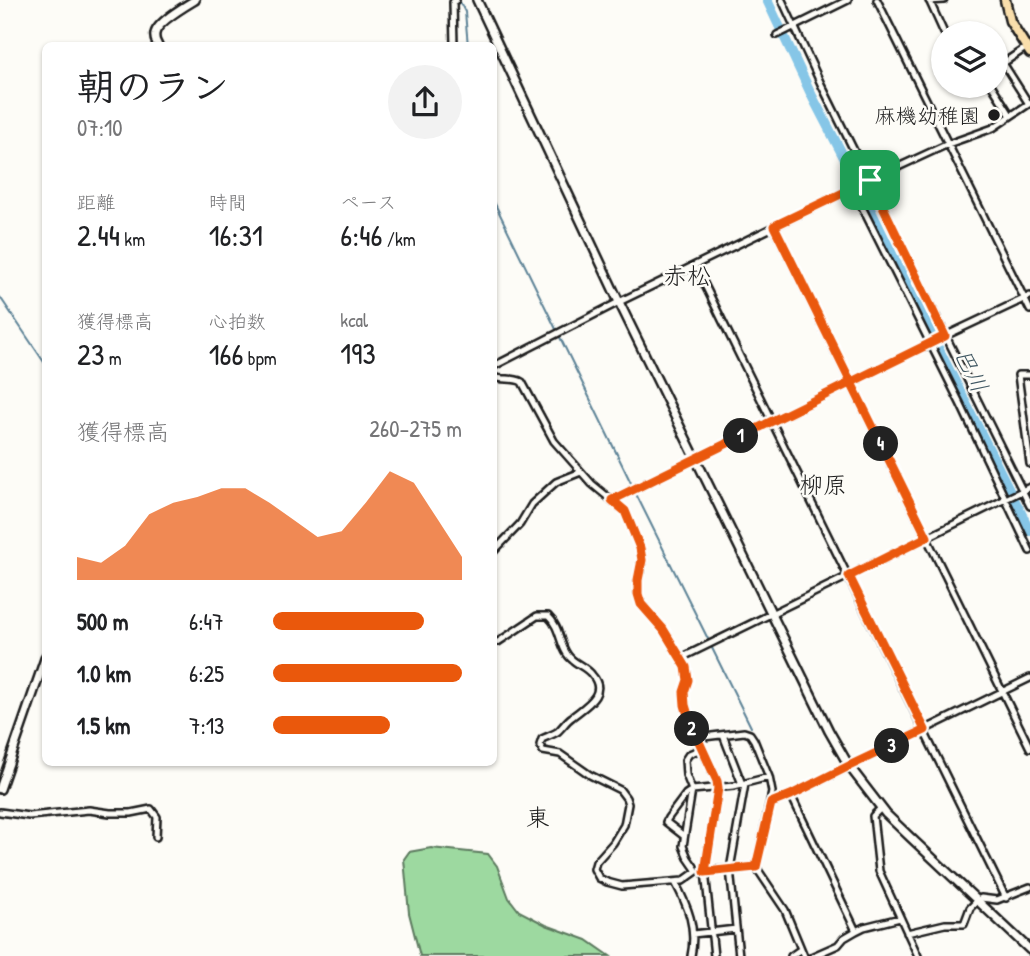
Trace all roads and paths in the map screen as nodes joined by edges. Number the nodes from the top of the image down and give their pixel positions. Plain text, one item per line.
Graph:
1 (195, 0) edge
2 (456, 0) edge
3 (477, 0) edge
4 (782, 0) edge
5 (848, 0) edge
6 (877, 0) edge
7 (929, 0) edge
8 (944, 0) edge
9 (1005, 0) edge
10 (833, 3) edge
11 (939, 21) edge
12 (794, 26) junction
13 (777, 35) dead end
14 (157, 42) edge
15 (454, 42) edge
16 (497, 42) edge
17 (497, 43) edge
18 (1028, 50) edge
19 (1008, 60) edge
20 (1008, 71) edge
21 (1000, 98) edge
22 (1029, 104) edge
23 (1012, 116) junction
24 (948, 144) junction
25 (870, 180) junction
26 (853, 189) junction
27 (774, 226) junction
28 (695, 265) junction
29 (1027, 297) edge
30 (619, 302) junction
31 (1030, 310) edge
32 (945, 336) junction
33 (929, 344) junction
34 (497, 364) edge
35 (1030, 375) edge
36 (497, 377) edge
37 (851, 382) junction
38 (772, 421) junction
39 (1029, 452) edge
40 (695, 459) junction
41 (1030, 464) edge
42 (581, 472) junction
43 (1030, 487) edge
44 (1022, 491) junction
45 (1006, 499) junction
46 (612, 500) junction
47 (1030, 506) edge
48 (927, 537) junction
49 (497, 548) edge
50 (1030, 551) edge
51 (849, 576) junction
52 (772, 614) junction
53 (497, 642) edge
54 (681, 658) junction
55 (42, 668) edge
56 (1030, 678) edge
57 (1002, 692) junction
58 (925, 730) junction
59 (723, 735) junction
60 (695, 737) junction
61 (1030, 748) edge
62 (701, 749) junction
63 (849, 766) junction
64 (769, 777) junction
65 (744, 784) junction
66 (718, 788) junction
67 (0, 789) edge
68 (692, 790) junction
69 (791, 795) junction
70 (771, 803) junction
71 (881, 808) junction
72 (0, 812) edge
73 (156, 836) dead end
74 (684, 836) junction
75 (756, 867) junction
76 (730, 869) junction
77 (697, 871) junction
78 (705, 872) junction
79 (675, 882) junction
80 (1030, 887) edge
81 (1006, 898) junction
82 (978, 900) junction
83 (900, 918) junction
84 (736, 929) junction
85 (856, 931) junction
86 (712, 932) junction
87 (907, 933) junction
88 (693, 934) junction
89 (801, 949) junction
90 (1030, 950) edge
91 (691, 956) edge
92 (714, 956) edge
93 (739, 956) edge
94 (791, 956) edge
95 (804, 956) edge
96 (813, 956) edge
97 (918, 956) edge

1 - 14 street
2 - 15 street
3 - 16 street
4 - 12 street
5 - 10 street
6 - 24 street
7 - 8 street
7 - 11 street
9 - 18 main road
10 - 12 street
12 - 13 street
12 - 25 street
17 - 30 street
18 - 19 street
20 - 22 street
21 - 23 street
22 - 23 street
23 - 24 street
24 - 25 street
24 - 29 street
25 - 26 street
25 - 32 street
26 - 27 street
26 - 33 street
27 - 28 street
27 - 37 street
28 - 30 street
28 - 38 street
29 - 31 street
29 - 32 street
30 - 34 street
30 - 40 street
32 - 33 street
32 - 44 street
33 - 37 street
33 - 45 street
35 - 39 street
36 - 42 street
37 - 38 street
37 - 48 street
38 - 40 street
38 - 51 street
39 - 41 street
40 - 46 street
40 - 52 street
42 - 46 street
42 - 49 street
43 - 44 street
44 - 45 street
44 - 47 street
45 - 48 street
45 - 50 street
46 - 54 street
48 - 51 street
48 - 57 street
51 - 52 street
51 - 58 street
52 - 54 street
52 - 63 street
53 - 79 street
54 - 60 street
55 - 67 street
56 - 57 street
57 - 58 street
57 - 61 street
58 - 63 street
58 - 81 street
59 - 60 street
59 - 64 street
59 - 65 street
60 - 62 street
62 - 66 street
62 - 68 street
63 - 69 street
63 - 71 street
64 - 65 street
64 - 70 street
65 - 66 street
65 - 76 street
66 - 68 street
66 - 78 street
68 - 74 street
68 - 74 street
69 - 70 street
69 - 85 street
70 - 75 street
71 - 82 street
71 - 83 street
72 - 73 street
74 - 77 street
75 - 76 street
75 - 89 street
76 - 78 street
76 - 84 street
77 - 78 street
77 - 79 street
78 - 86 street
79 - 88 street
80 - 81 street
81 - 82 street
82 - 87 street
82 - 90 street
83 - 85 street
83 - 87 street
84 - 86 street
84 - 93 street
85 - 96 street
86 - 88 street
86 - 92 street
87 - 97 street
88 - 91 street
89 - 94 street
89 - 95 street

